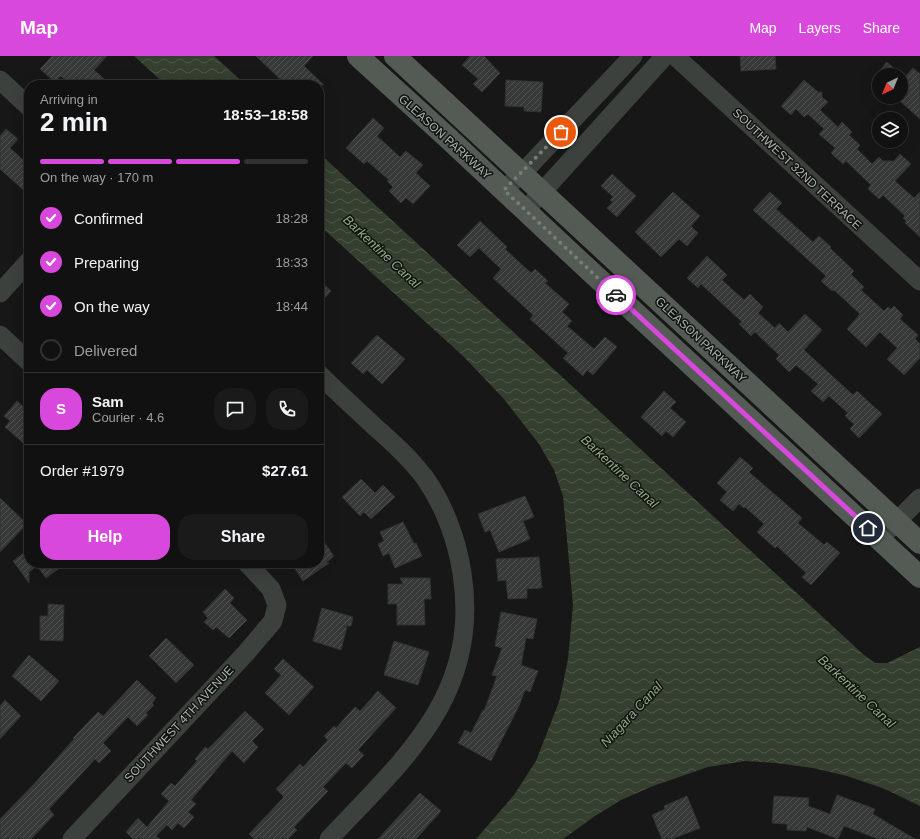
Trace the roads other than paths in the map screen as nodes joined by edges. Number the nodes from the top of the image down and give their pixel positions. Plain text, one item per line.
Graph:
1 (358, 56) edge
2 (395, 56) edge
3 (633, 56) edge
4 (665, 56) edge
5 (675, 56) edge
6 (0, 80) edge
7 (24, 102) edge
8 (521, 174) junction
9 (504, 190) junction
10 (543, 192) junction
11 (525, 211) junction
12 (24, 266) edge
13 (920, 281) edge
14 (0, 292) edge
15 (0, 335) edge
16 (24, 357) edge
17 (324, 379) edge
18 (920, 498) edge
19 (897, 521) junction
20 (879, 539) junction
21 (920, 543) edge
22 (251, 568) edge
23 (920, 577) edge
24 (72, 839) edge
25 (329, 839) edge

1 - 9 main road, GLEASON PARKWAY
2 - 8 main road, GLEASON PARKWAY
3 - 8 street
4 - 10 street
5 - 13 street, SOUTHWEST 32ND TERRACE
6 - 7 street
8 - 9 street
8 - 10 main road, GLEASON PARKWAY
9 - 11 main road, GLEASON PARKWAY
10 - 11 street
10 - 19 main road, GLEASON PARKWAY
11 - 20 main road, GLEASON PARKWAY
12 - 14 street
15 - 16 street
17 - 25 street
18 - 19 street
19 - 20 street
19 - 21 main road, GLEASON PARKWAY
20 - 23 main road, GLEASON PARKWAY
22 - 24 street, SOUTHWEST 4TH AVENUE

